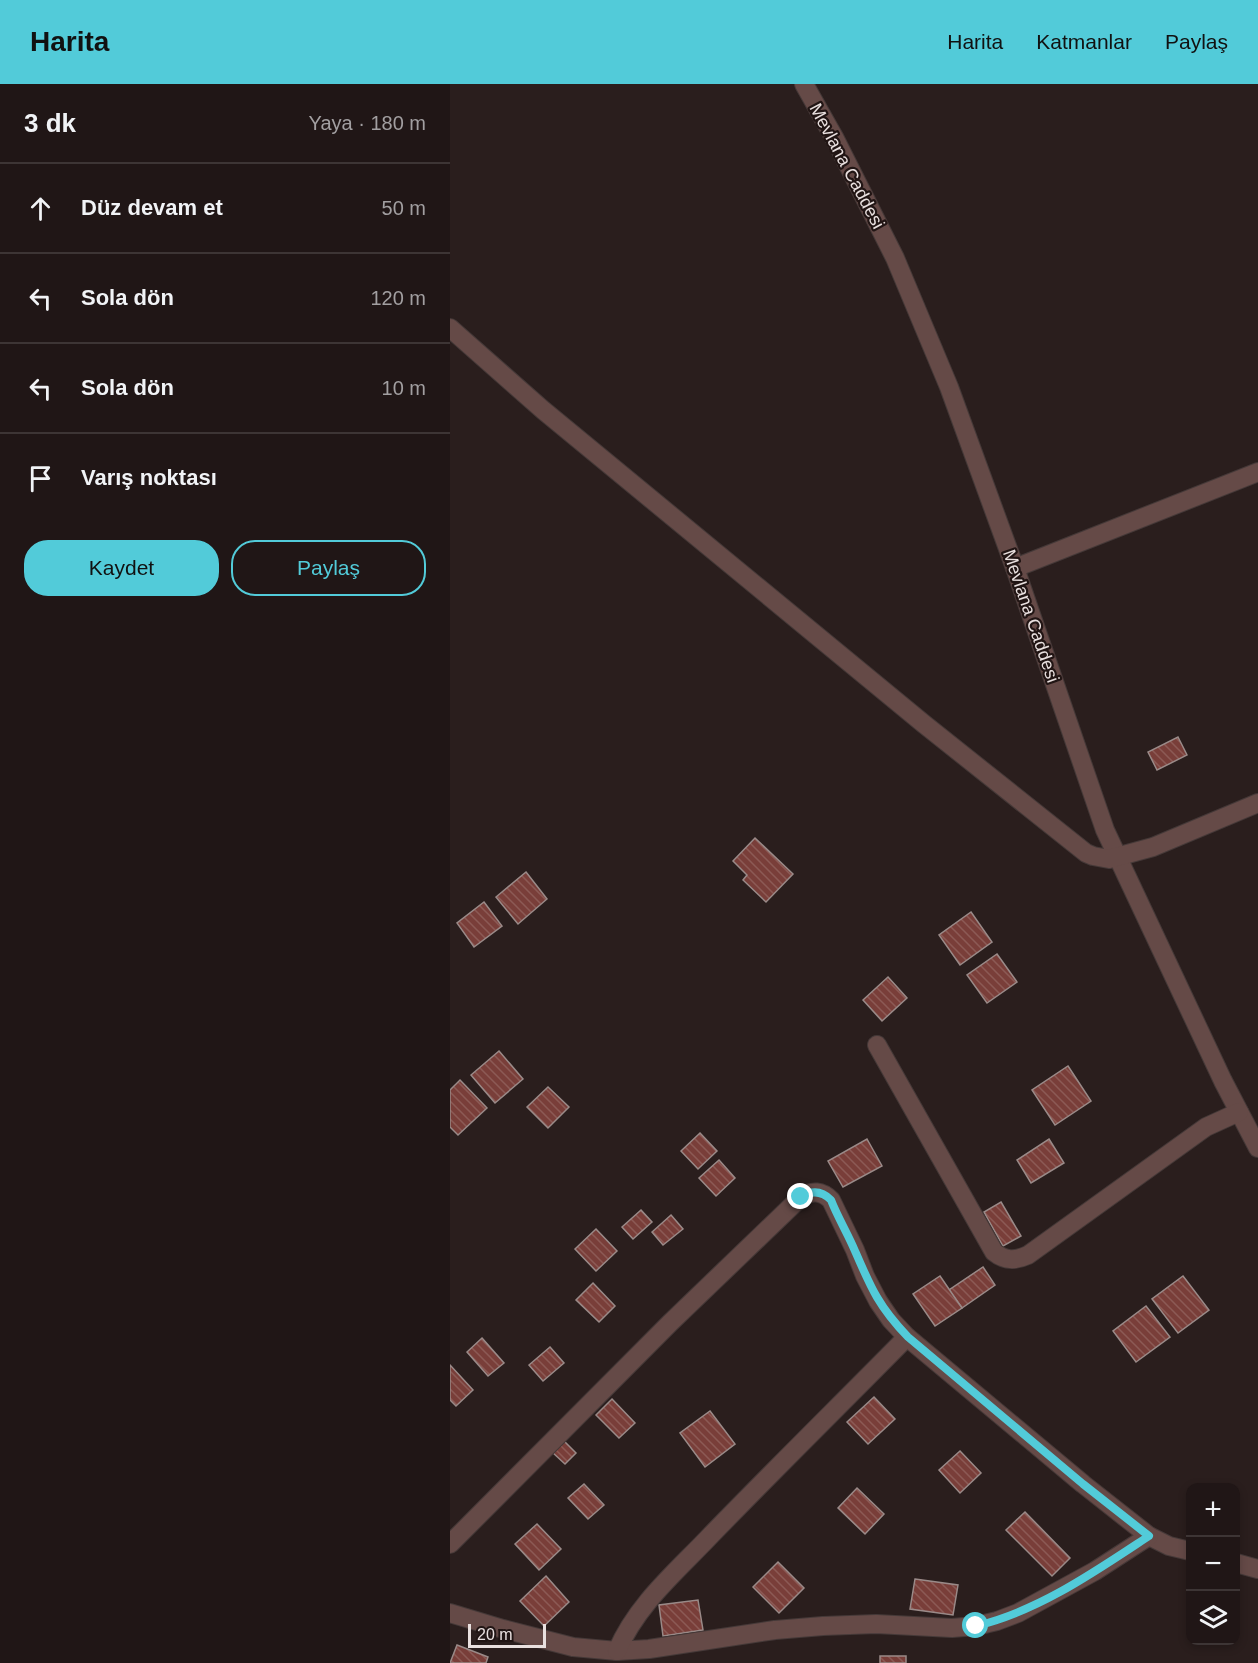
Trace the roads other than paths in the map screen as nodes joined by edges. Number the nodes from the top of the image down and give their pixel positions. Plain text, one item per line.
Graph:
1 (804, 84) edge
2 (450, 328) edge
3 (1258, 472) edge
4 (1016, 568) junction
5 (1258, 803) edge
6 (1118, 857) junction
7 (877, 1045) dead end
8 (1239, 1112) junction
9 (1258, 1148) edge
10 (908, 1337) junction
11 (1149, 1536) junction
12 (450, 1544) edge
13 (1186, 1550) edge
14 (1240, 1564) edge
15 (1258, 1569) edge
16 (450, 1612) edge
17 (617, 1651) junction

1 - 4 street, Mevlana Caddesi
2 - 6 street
3 - 4 street
4 - 6 street, Mevlana Caddesi
5 - 6 street
6 - 8 street, Mevlana Caddesi
7 - 8 street
8 - 9 street, Mevlana Caddesi
10 - 11 street
10 - 12 street
10 - 17 street
11 - 13 street
11 - 17 street
14 - 15 street
16 - 17 street

